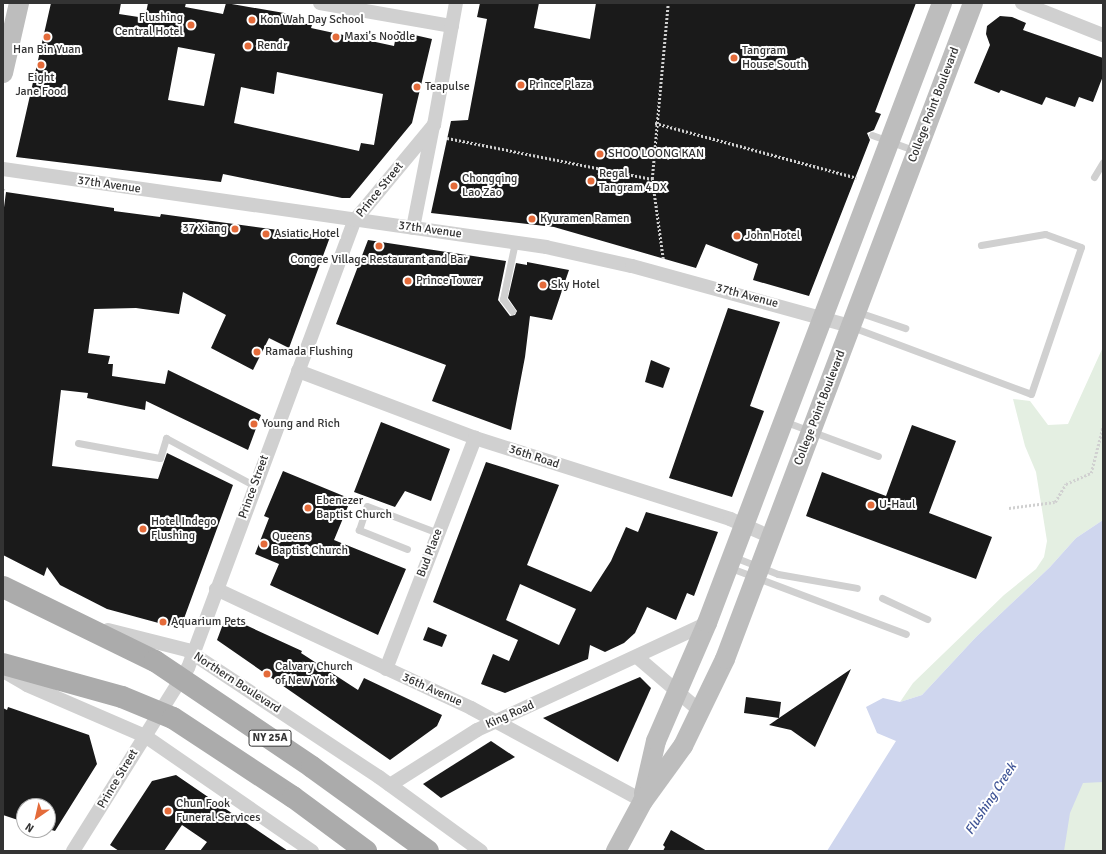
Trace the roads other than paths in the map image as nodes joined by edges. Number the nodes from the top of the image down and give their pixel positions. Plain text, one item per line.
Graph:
1 (19, 3) edge
2 (320, 3) edge
3 (456, 3) edge
4 (942, 3) edge
5 (973, 3) edge
6 (1022, 3) edge
7 (452, 26) junction
8 (1103, 35) edge
9 (3, 72) edge
10 (434, 125) junction
11 (881, 138) junction
12 (916, 151) junction
13 (1103, 162) edge
14 (3, 169) edge
15 (1094, 177) dead end
16 (355, 220) junction
17 (413, 228) junction
18 (515, 242) junction
19 (981, 245) dead end
20 (512, 311) dead end
21 (823, 317) junction
22 (853, 318) junction
23 (905, 328) dead end
24 (298, 371) junction
25 (784, 421) junction
26 (811, 432) junction
27 (475, 438) junction
28 (78, 443) dead end
29 (878, 456) dead end
30 (255, 486) junction
31 (744, 525) junction
32 (438, 533) junction
33 (771, 536) junction
34 (406, 549) dead end
35 (730, 562) junction
36 (758, 572) junction
37 (3, 587) edge
38 (857, 588) dead end
39 (216, 589) junction
40 (882, 598) dead end
41 (927, 619) dead end
42 (75, 623) junction
43 (707, 623) junction
44 (906, 634) dead end
45 (193, 654) junction
46 (637, 657) junction
47 (3, 664) edge
48 (386, 669) junction
49 (3, 671) edge
50 (182, 677) junction
51 (678, 692) junction
52 (700, 711) junction
53 (160, 712) junction
54 (494, 721) junction
55 (145, 736) junction
56 (390, 785) junction
57 (643, 801) junction
58 (73, 851) edge
59 (312, 851) edge
60 (366, 851) edge
61 (428, 851) edge
62 (481, 851) edge
63 (616, 851) edge

1 - 9 main road
2 - 7 street
3 - 7 street, Prince Street
4 - 11 main road, College Point Boulevard
5 - 12 main road, College Point Boulevard
6 - 8 street
7 - 10 street, Prince Street
10 - 16 street, Prince Street
10 - 17 street, Prince Street
11 - 12 lane
11 - 21 main road, College Point Boulevard
12 - 22 main road, College Point Boulevard
13 - 15 lane
14 - 16 street, 37th Avenue
16 - 17 street, 37th Avenue
16 - 24 street, Prince Street
17 - 18 street, 37th Avenue
18 - 20 lane
18 - 21 street, 37th Avenue
19 - 22 lane
21 - 22 street, 37th Avenue
21 - 25 main road, College Point Boulevard
22 - 23 lane
22 - 26 main road, College Point Boulevard
24 - 27 street, 36th Road
24 - 30 street, Prince Street
25 - 26 lane
25 - 31 main road, College Point Boulevard
26 - 29 lane
26 - 33 main road, College Point Boulevard
27 - 31 street, 36th Road
27 - 32 street, Bud Place
28 - 30 lane
30 - 39 street, Prince Street
31 - 33 street, 36th Road
31 - 35 main road, College Point Boulevard
32 - 34 lane
32 - 48 street, Bud Place
33 - 36 main road, College Point Boulevard
35 - 36 lane
35 - 36 lane
35 - 43 main road, College Point Boulevard
36 - 38 lane
36 - 44 lane
36 - 52 main road, College Point Boulevard
37 - 42 main road, Northern Boulevard / NY 25A
39 - 45 street, Prince Street
39 - 48 street, 36th Avenue
40 - 41 lane
42 - 45 street, Northern Boulevard
42 - 50 main road, Northern Boulevard / NY 25A
43 - 46 street, King Road
43 - 51 main road, College Point Boulevard
45 - 50 street, Prince Street
45 - 56 street, Northern Boulevard
46 - 51 street
46 - 54 street, King Road
47 - 53 main road, NY 25A
48 - 54 street, 36th Avenue
49 - 55 street
50 - 53 street, Prince Street
50 - 61 main road, Northern Boulevard / NY 25A
51 - 52 street
51 - 57 main road, College Point Boulevard
52 - 57 main road, College Point Boulevard
53 - 55 street, Prince Street
53 - 60 main road, NY 25A
54 - 56 street, King Road
54 - 57 street, 36th Avenue
55 - 58 street, Prince Street
55 - 59 street
56 - 62 street, Northern Boulevard
57 - 63 main road, College Point Boulevard

